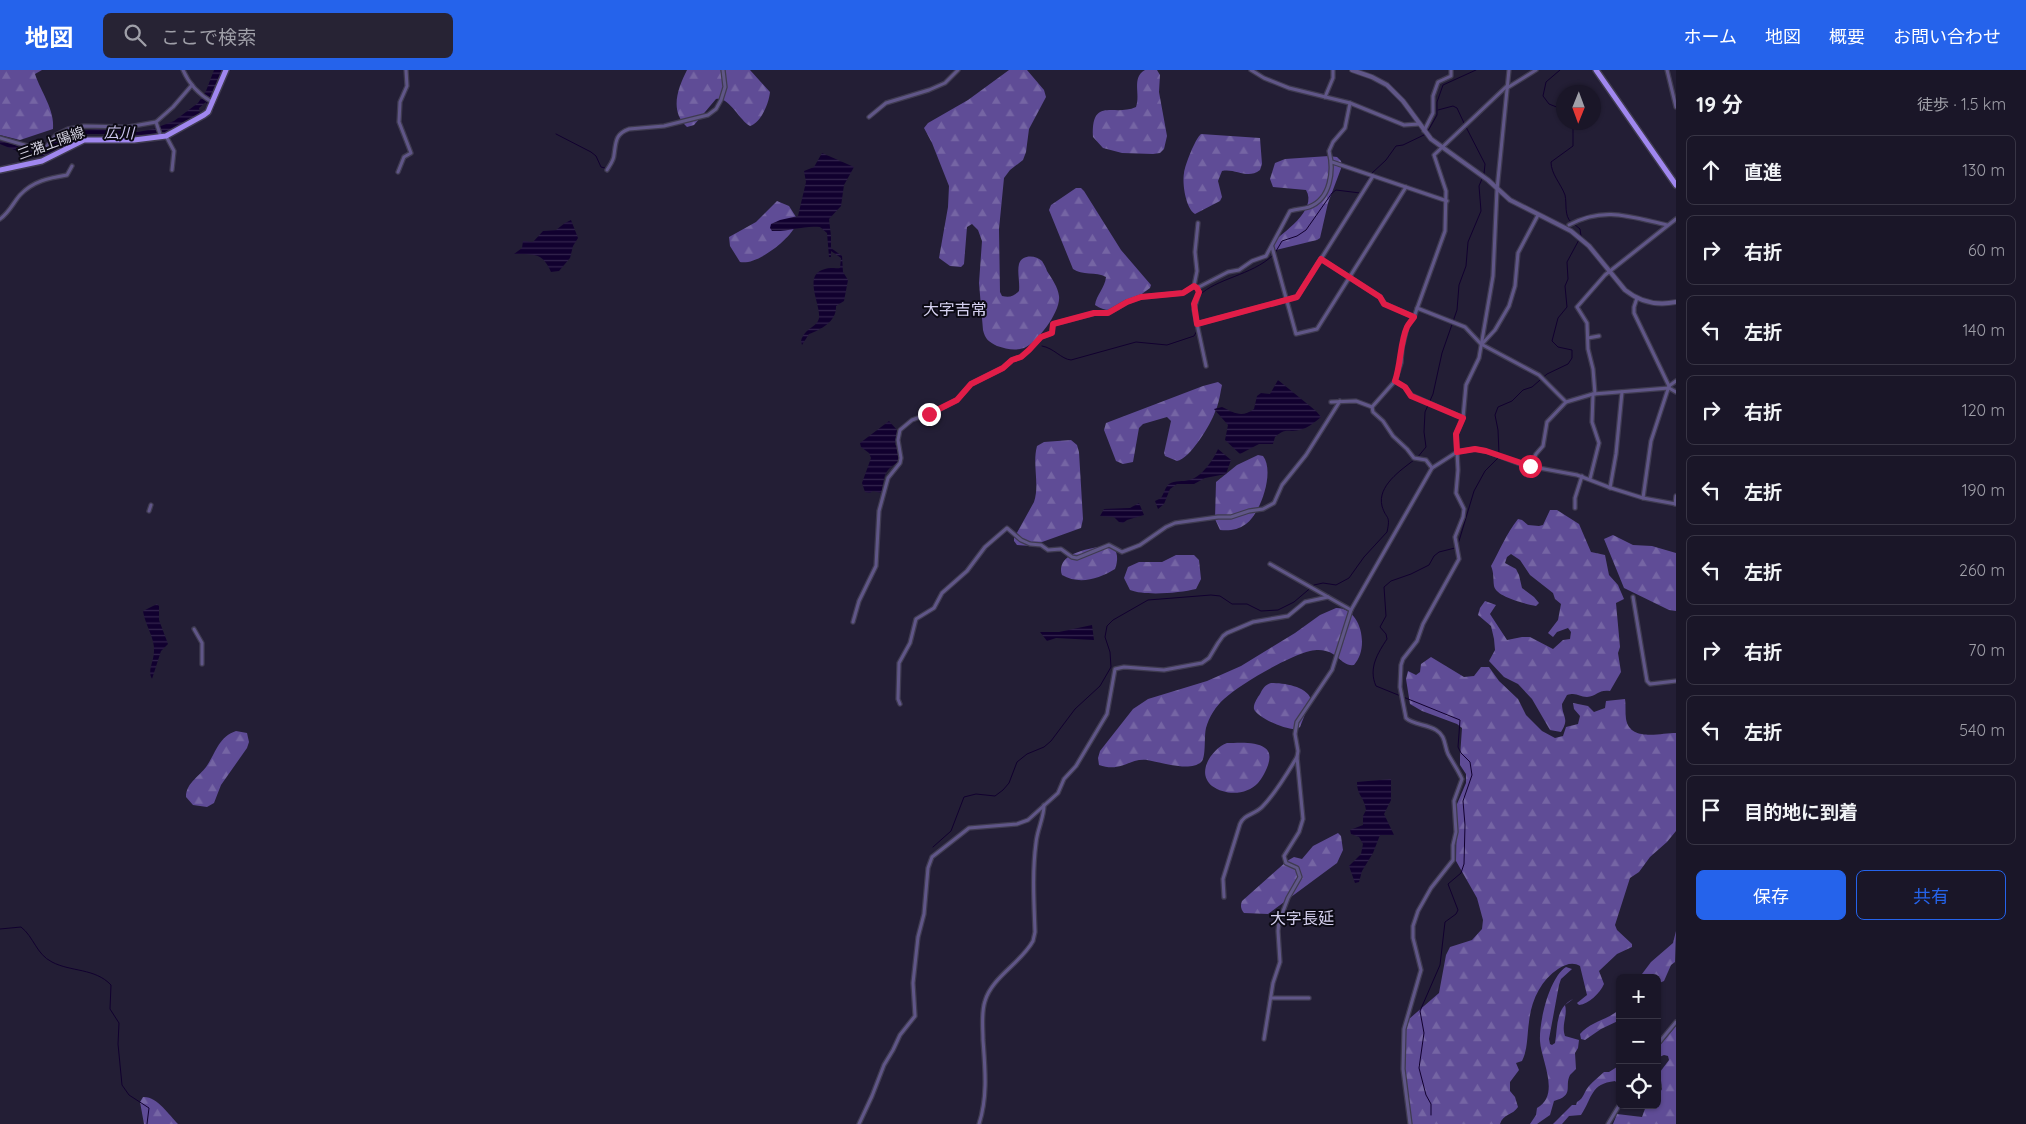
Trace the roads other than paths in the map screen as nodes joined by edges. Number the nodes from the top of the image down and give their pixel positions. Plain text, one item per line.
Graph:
1 (182, 70) edge
2 (226, 70) edge
3 (406, 70) edge
4 (723, 70) edge
5 (958, 70) edge
6 (1251, 70) edge
7 (1333, 70) edge
8 (1352, 70) edge
9 (1451, 70) edge
10 (1509, 70) edge
11 (1536, 70) edge
12 (1596, 70) edge
13 (1667, 70) edge
14 (192, 85) junction
15 (1507, 87) junction
16 (1325, 97) junction
17 (211, 102) junction
18 (1350, 103) junction
19 (1676, 107) edge
20 (869, 117) dead end
21 (157, 124) junction
22 (1419, 124) junction
23 (1426, 133) junction
24 (163, 136) junction
25 (0, 138) edge
26 (1440, 148) junction
27 (1332, 162) junction
28 (72, 166) dead end
29 (0, 170) edge
30 (172, 170) dead end
31 (607, 170) dead end
32 (398, 172) dead end
33 (1373, 176) junction
34 (1676, 186) edge
35 (1406, 187) junction
36 (1497, 190) junction
37 (1447, 201) junction
38 (1538, 215) junction
39 (0, 219) edge
40 (1676, 219) edge
41 (1198, 222) dead end
42 (1569, 225) dead end
43 (1668, 225) junction
44 (1272, 247) junction
45 (1321, 259) junction
46 (1609, 271) junction
47 (1349, 277) junction
48 (1195, 287) junction
49 (1637, 298) junction
50 (1287, 300) junction
51 (1676, 302) edge
52 (1417, 308) junction
53 (1414, 317) junction
54 (1197, 324) junction
55 (1599, 336) dead end
56 (1588, 338) junction
57 (1481, 344) junction
58 (1206, 366) dead end
59 (1395, 381) junction
60 (1676, 381) edge
61 (1669, 387) junction
62 (1622, 392) junction
63 (1676, 392) edge
64 (1594, 394) junction
65 (1340, 401) junction
66 (1330, 402) dead end
67 (1566, 402) junction
68 (1372, 407) junction
69 (1463, 418) junction
70 (1457, 452) junction
71 (1530, 466) junction
72 (1432, 468) junction
73 (1582, 476) junction
74 (1590, 479) junction
75 (1610, 488) junction
76 (1676, 496) edge
77 (1643, 498) junction
78 (1676, 504) edge
79 (151, 505) dead end
80 (1575, 508) dead end
81 (150, 511) dead end
82 (1270, 564) dead end
83 (1328, 597) junction
84 (1633, 597) dead end
85 (1351, 610) junction
86 (853, 622) dead end
87 (194, 629) dead end
88 (202, 664) dead end
89 (1676, 681) edge
90 (900, 704) dead end
91 (1297, 757) junction
92 (1044, 805) junction
93 (1224, 897) dead end
94 (1272, 998) junction
95 (1309, 998) dead end
96 (1676, 1022) edge
97 (1264, 1039) dead end
98 (1661, 1040) edge
99 (1617, 1109) edge
100 (858, 1124) edge
101 (979, 1124) edge
102 (1410, 1124) edge
103 (1608, 1124) edge

1 - 14 street
2 - 17 main road, 三潴上陽線
3 - 32 street
4 - 31 street
5 - 20 street
6 - 16 street
7 - 16 street
8 - 22 street
9 - 23 street
10 - 15 street
11 - 15 street
12 - 34 main road
13 - 19 street
14 - 17 street
14 - 21 street
15 - 26 street
15 - 36 street
16 - 18 street
17 - 24 main road, 三潴上陽線
18 - 22 street
18 - 27 street
21 - 24 street
21 - 25 street
22 - 23 street
23 - 26 street
24 - 29 main road, 三潴上陽線
24 - 30 street
26 - 36 street
26 - 37 street
27 - 33 street
27 - 44 street
28 - 39 street
33 - 35 street
33 - 45 street
35 - 37 street
35 - 47 street
36 - 38 street
36 - 57 street
37 - 52 street
38 - 46 street
38 - 57 street
40 - 43 street
41 - 48 street
42 - 43 street
43 - 46 street
44 - 48 street
44 - 50 street
45 - 47 street
45 - 50 street
46 - 49 street
46 - 56 street
47 - 50 street
47 - 53 street
48 - 54 street
48 - 86 street
49 - 51 street
49 - 61 street
50 - 54 street
52 - 53 street
52 - 57 street
53 - 59 street
54 - 58 street
55 - 56 street
56 - 64 street
57 - 67 street
57 - 69 street
59 - 68 street
59 - 69 street
60 - 61 street
61 - 62 street
61 - 63 street
61 - 77 street
62 - 64 street
62 - 75 street
64 - 67 street
64 - 74 street
65 - 66 street
65 - 68 street
65 - 90 street
67 - 71 street
68 - 72 street
69 - 70 street
70 - 71 street
70 - 72 street
70 - 102 street
71 - 73 street
72 - 85 street
73 - 74 street
73 - 80 street
74 - 75 street
75 - 77 street
76 - 78 street
77 - 78 street
79 - 81 street
82 - 83 street
83 - 85 street
83 - 92 street
84 - 89 street
85 - 91 street
87 - 88 street
91 - 93 street
91 - 94 street
92 - 100 street
92 - 101 street
94 - 95 street
94 - 97 street
96 - 98 street
99 - 103 street

